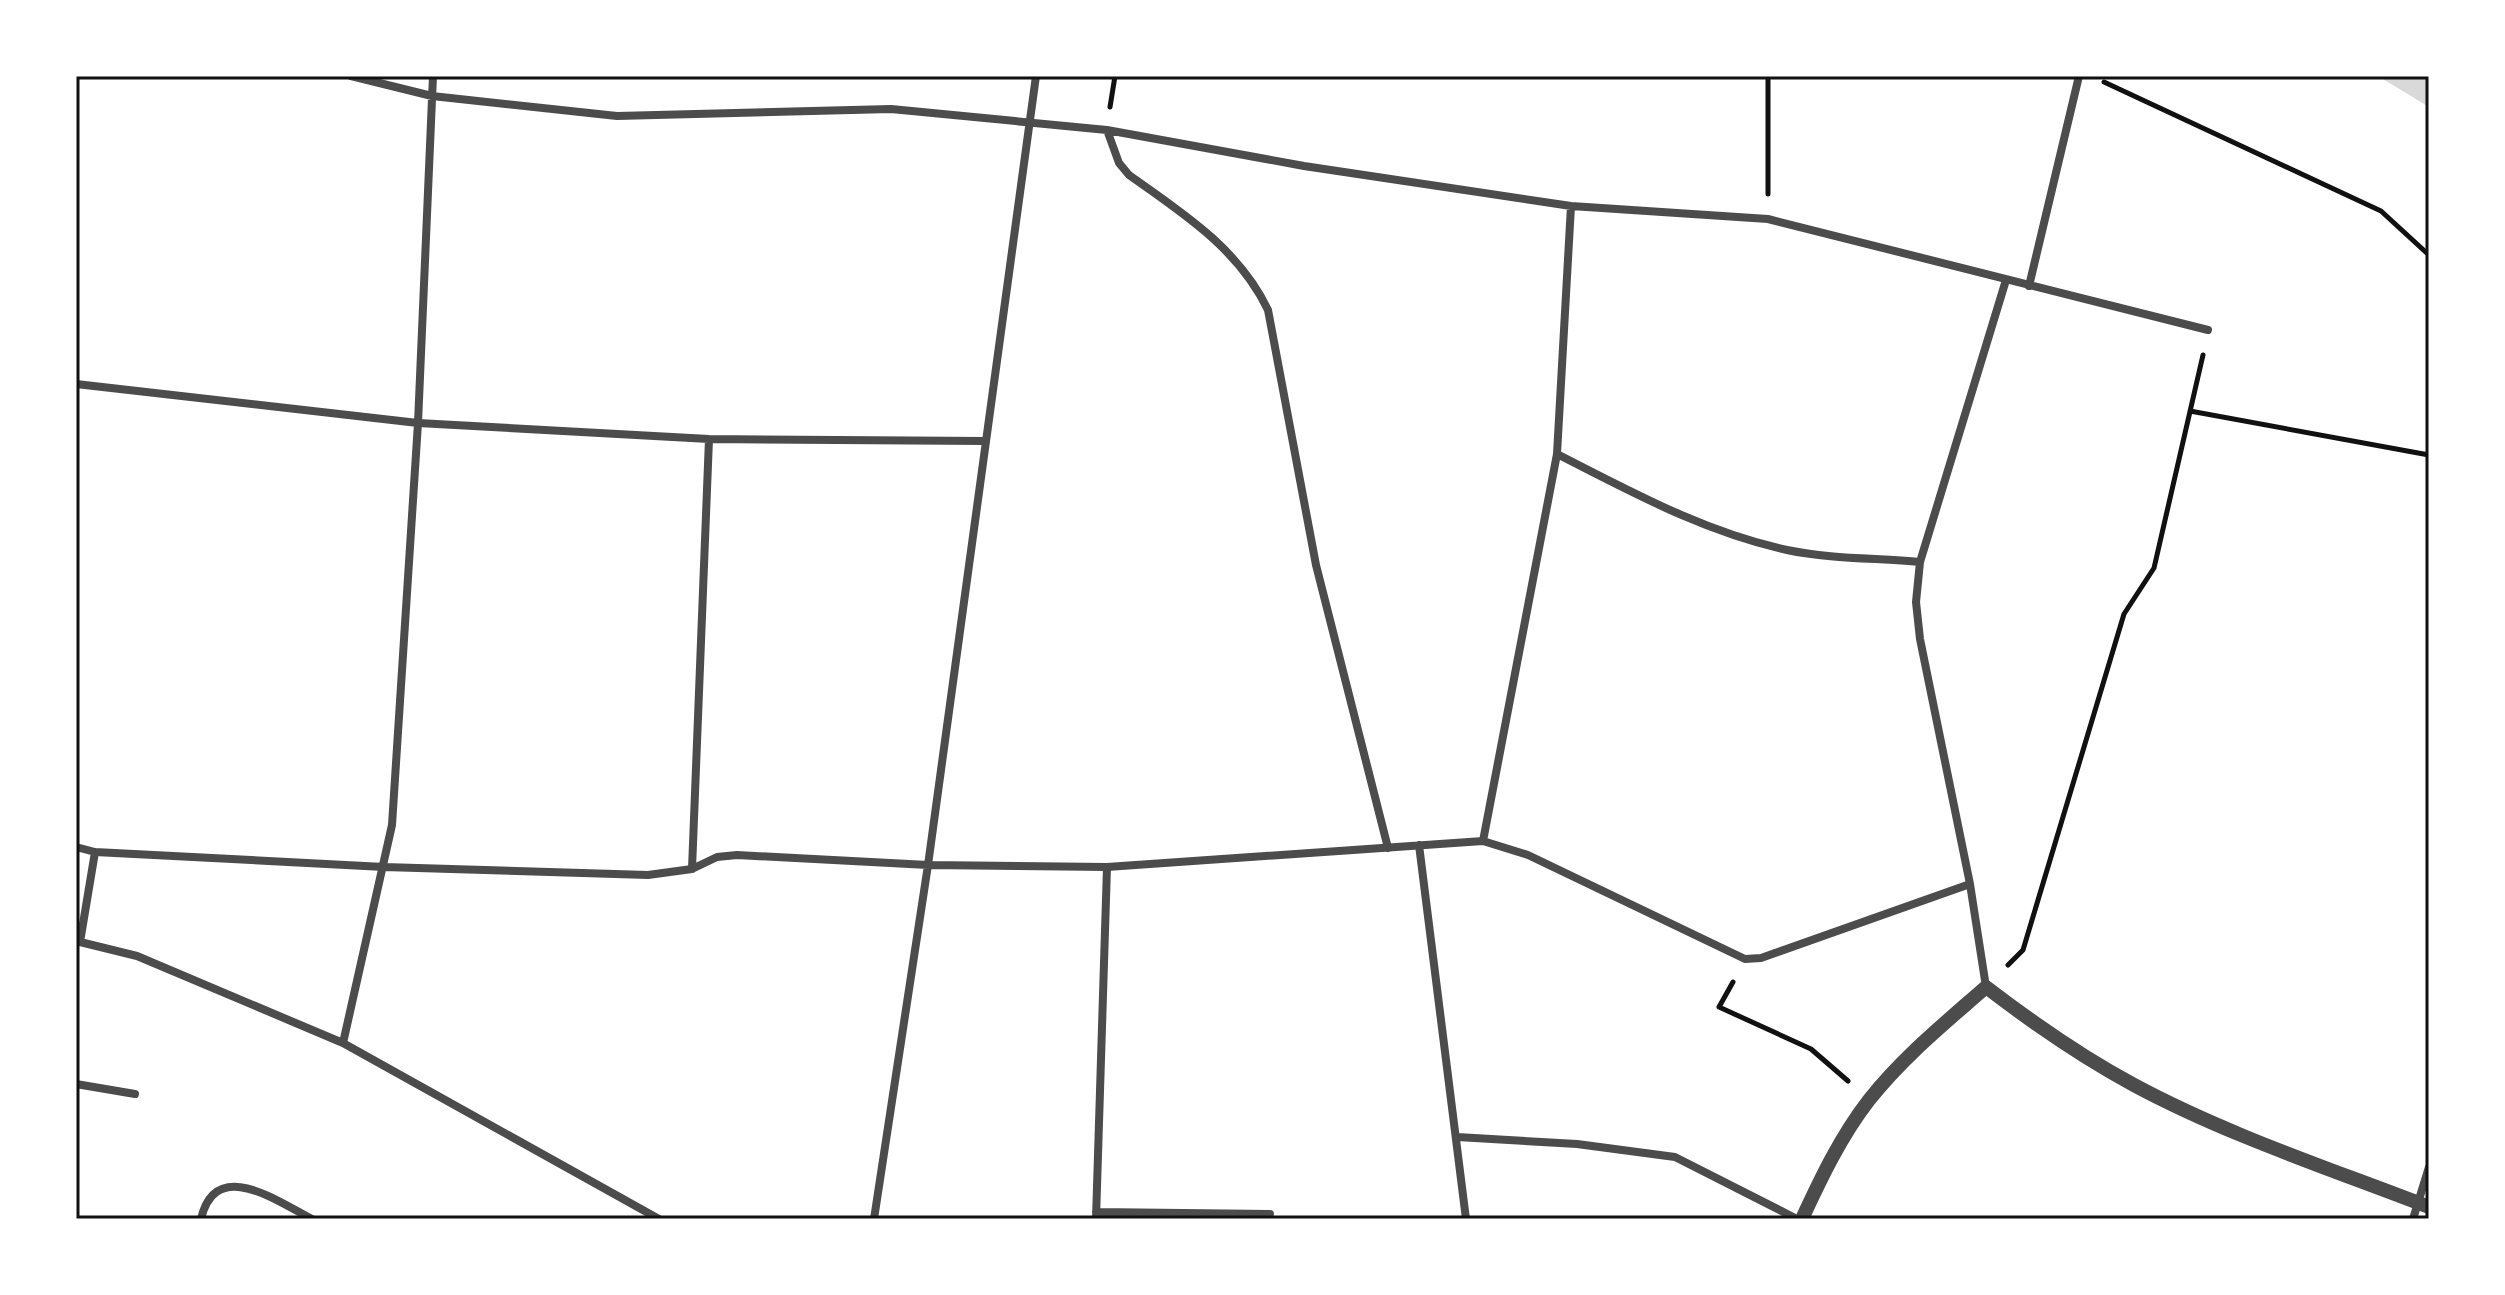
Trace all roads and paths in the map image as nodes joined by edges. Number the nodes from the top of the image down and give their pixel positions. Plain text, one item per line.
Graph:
1 (351, 76) edge
2 (433, 76) edge
3 (1036, 76) edge
4 (1768, 76) edge
5 (2079, 76) edge
6 (2092, 76) edge
7 (432, 96) junction
8 (1029, 123) junction
9 (1107, 130) junction
10 (1571, 206) junction
11 (1768, 219) junction
12 (2429, 255) edge
13 (2006, 280) junction
14 (2029, 286) junction
15 (2208, 330) joint
16 (76, 384) edge
17 (2190, 411) junction
18 (418, 423) junction
19 (709, 439) junction
20 (985, 441) junction
21 (1557, 454) junction
22 (2429, 455) edge
23 (1920, 562) junction
24 (1483, 841) junction
25 (1419, 845) junction
26 (76, 847) edge
27 (1388, 848) junction
28 (95, 852) junction
29 (928, 865) junction
30 (384, 867) junction
31 (1107, 867) junction
32 (692, 869) junction
33 (1970, 884) junction
34 (78, 942) edge
35 (1745, 959) junction
36 (1986, 987) junction
37 (343, 1043) junction
38 (76, 1084) edge
39 (135, 1094) dead end
40 (1870, 1100) junction
41 (1457, 1137) junction
42 (2429, 1167) edge
43 (2424, 1205) edge
44 (1270, 1214) dead end
45 (1096, 1216) edge
46 (201, 1219) edge
47 (312, 1219) edge
48 (659, 1219) edge
49 (874, 1219) edge
50 (1466, 1219) edge
51 (1799, 1219) edge
52 (2413, 1219) edge

1 - 7 street
2 - 7 street
3 - 8 street
4 - 11 path
5 - 14 street
6 - 12 path
7 - 8 street
7 - 18 street
8 - 9 street
8 - 20 street
9 - 10 street
9 - 27 street
10 - 11 street
10 - 21 street
11 - 13 street
13 - 14 street
13 - 23 street
14 - 15 street
15 - 17 path
16 - 18 street
17 - 22 path
17 - 36 path
18 - 19 street
18 - 30 street
19 - 20 street
19 - 32 street
20 - 29 street
21 - 23 street
21 - 24 street
23 - 33 street
24 - 25 street
24 - 35 street
25 - 27 street
25 - 41 street
26 - 28 street
27 - 31 street
28 - 30 street
28 - 34 street
29 - 31 street
29 - 32 street
29 - 49 street
30 - 32 street
30 - 37 street
31 - 45 street
33 - 35 street
33 - 36 street
34 - 37 street
35 - 40 path
36 - 40 street
36 - 43 street
37 - 48 street
38 - 39 street
40 - 51 street
41 - 50 street
41 - 51 street
42 - 43 street
43 - 52 street
44 - 45 street
46 - 47 street

